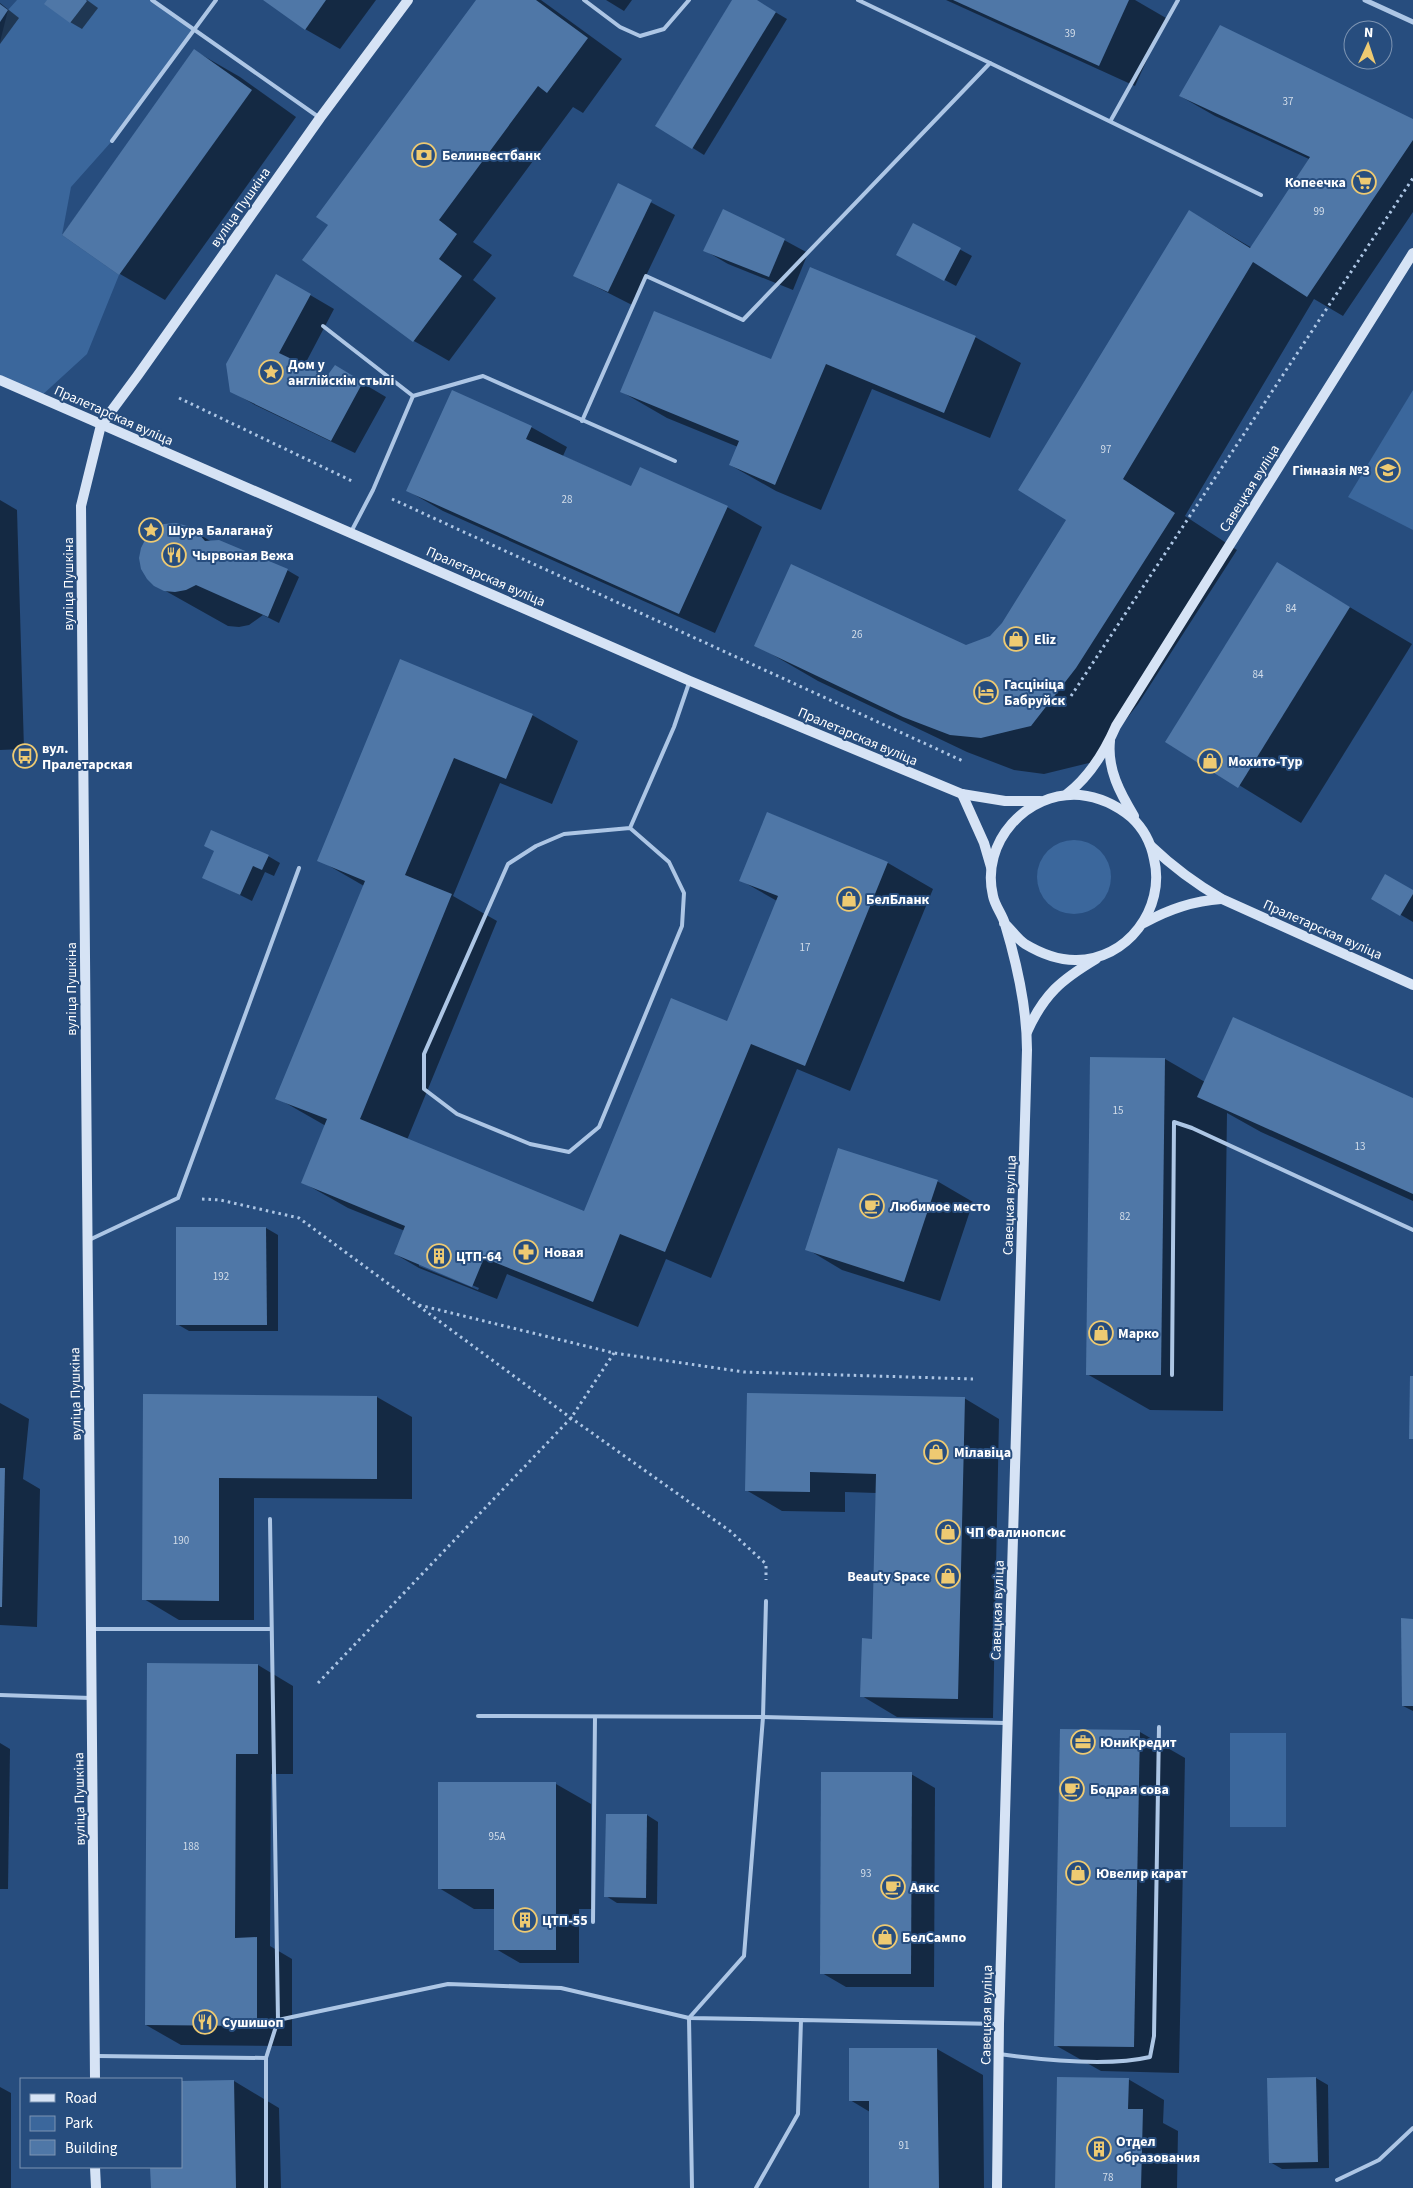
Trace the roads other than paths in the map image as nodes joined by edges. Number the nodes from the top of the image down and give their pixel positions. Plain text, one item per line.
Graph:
1 (152, 0) edge
2 (216, 0) edge
3 (408, 0) edge
4 (584, 0) edge
5 (689, 0) edge
6 (858, 0) edge
7 (1178, 0) edge
8 (1364, 0) edge
9 (1413, 22) edge
10 (194, 29) junction
11 (990, 63) junction
12 (320, 118) junction
13 (1111, 120) junction
14 (112, 142) dead end
15 (1261, 194) dead end
16 (1413, 253) edge
17 (324, 326) dead end
18 (0, 380) edge
19 (413, 396) junction
20 (582, 421) junction
21 (101, 425) junction
22 (675, 461) dead end
23 (351, 532) junction
24 (690, 681) junction
25 (1111, 739) junction
26 (962, 794) junction
27 (1066, 794) junction
28 (1040, 801) junction
29 (1138, 824) junction
30 (630, 828) junction
31 (1151, 846) junction
32 (992, 867) junction
33 (299, 868) dead end
34 (1222, 899) junction
35 (1004, 923) junction
36 (1144, 923) junction
37 (1102, 955) junction
38 (1413, 985) edge
39 (1027, 1033) junction
40 (1413, 1230) edge
41 (87, 1241) junction
42 (1172, 1375) dead end
43 (270, 1520) dead end
44 (766, 1601) road end
45 (91, 1629) junction
46 (271, 1629) junction
47 (0, 1695) edge
48 (92, 1698) junction
49 (478, 1716) dead end
50 (763, 1717) junction
51 (595, 1718) junction
52 (1008, 1724) junction
53 (1159, 1728) dead end
54 (592, 1922) dead end
55 (689, 2018) junction
56 (278, 2020) junction
57 (801, 2020) junction
58 (999, 2024) junction
59 (999, 2054) junction
60 (95, 2056) junction
61 (266, 2058) junction
62 (95, 2078) edge
63 (1413, 2128) edge
64 (96, 2168) edge
65 (1337, 2180) dead end
66 (96, 2188) edge
67 (266, 2188) edge
68 (692, 2188) edge
69 (756, 2188) edge
70 (997, 2188) edge

1 - 10 lane
2 - 10 lane
3 - 12 street, вуліца Пушкіна
4 - 5 lane
6 - 11 lane
7 - 13 lane
8 - 9 street
10 - 12 lane
10 - 14 lane
11 - 13 lane
11 - 20 lane
12 - 21 street, вуліца Пушкіна
13 - 15 lane
16 - 25 street, Савецкая вуліца
17 - 19 lane
18 - 21 street, Пралетарская вуліца
19 - 20 lane
19 - 23 lane
20 - 22 lane
21 - 23 street, Пралетарская вуліца
21 - 41 street, вуліца Пушкіна
23 - 24 street, Пралетарская вуліца
24 - 26 street, Пралетарская вуліца
24 - 30 lane
25 - 27 street, Савецкая вуліца
25 - 29 street, Савецкая вуліца
26 - 28 street, Пралетарская вуліца
26 - 32 street
27 - 28 street
27 - 29 street
28 - 32 street
29 - 31 street
30 - 30 lane
31 - 34 street, Пралетарская вуліца
31 - 36 street
32 - 35 street
33 - 41 lane
34 - 36 street
34 - 38 street, Пралетарская вуліца
35 - 37 street
35 - 39 street, Савецкая вуліца
36 - 37 street
37 - 39 street, Савецкая вуліца
39 - 52 street, Савецкая вуліца
40 - 42 lane
41 - 45 street, вуліца Пушкіна
43 - 46 lane
44 - 50 lane
45 - 46 lane
45 - 48 street, вуліца Пушкіна
46 - 56 lane
47 - 48 lane
48 - 60 street, вуліца Пушкіна
49 - 51 lane
50 - 51 lane
50 - 52 lane
50 - 55 lane
51 - 54 lane
52 - 58 street, Савецкая вуліца
53 - 59 lane
55 - 56 lane
55 - 57 lane
55 - 68 lane
56 - 61 lane
57 - 58 lane
57 - 69 lane
58 - 59 street, Савецкая вуліца
59 - 70 street, Савецкая вуліца
60 - 61 lane
60 - 62 street, вуліца Пушкіна
61 - 67 lane
63 - 65 lane
64 - 66 street

